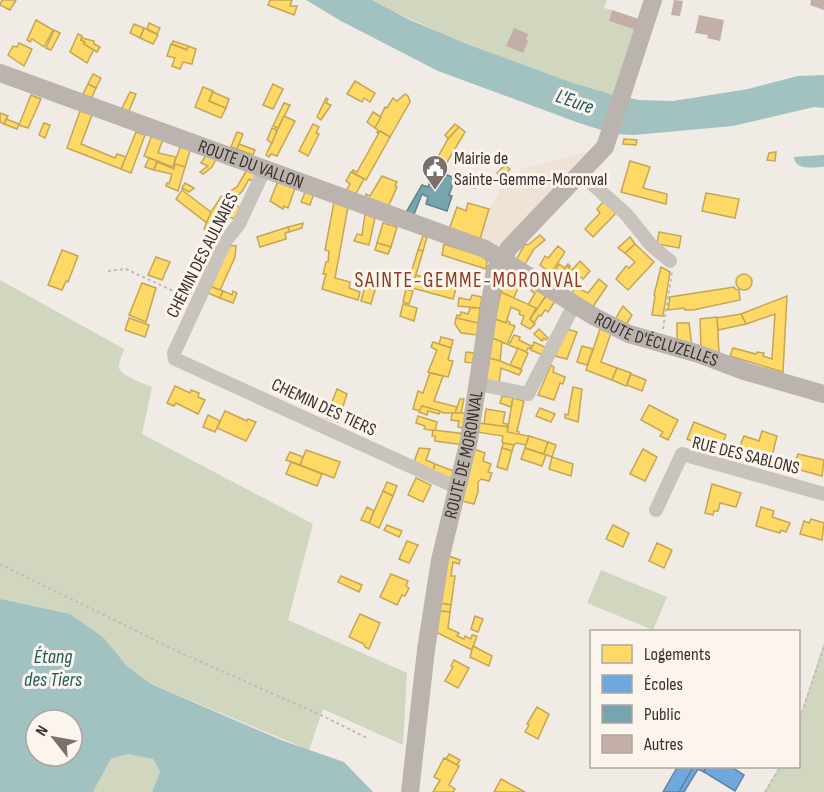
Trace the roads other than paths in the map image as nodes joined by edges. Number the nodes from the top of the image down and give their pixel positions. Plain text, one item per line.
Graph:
1 (653, 0) edge
2 (0, 73) edge
3 (265, 168) junction
4 (580, 173) junction
5 (501, 259) junction
6 (670, 261) road end
7 (574, 305) junction
8 (175, 359) joint
9 (478, 384) junction
10 (824, 394) edge
11 (458, 488) junction
12 (824, 494) edge
13 (656, 510) dead end
14 (426, 650) junction
15 (403, 792) edge
16 (410, 792) edge

1 - 4 street
2 - 3 street, ROUTE DU VALLON
3 - 5 street, ROUTE DU VALLON
3 - 8 street, CHEMIN DES AULNAIES
4 - 5 street
4 - 6 street
5 - 7 street, ROUTE D'ÉCLUZELLES
5 - 9 street, ROUTE DE MORONVAL
7 - 9 street
7 - 10 street, ROUTE D'ÉCLUZELLES
8 - 11 street, CHEMIN DES TIERS
9 - 11 street, ROUTE DE MORONVAL
11 - 14 street, ROUTE DE MORONVAL
12 - 13 street, RUE DES SABLONS
14 - 15 street, ROUTE DE MORONVAL
14 - 16 street, ROUTE DE MORONVAL

